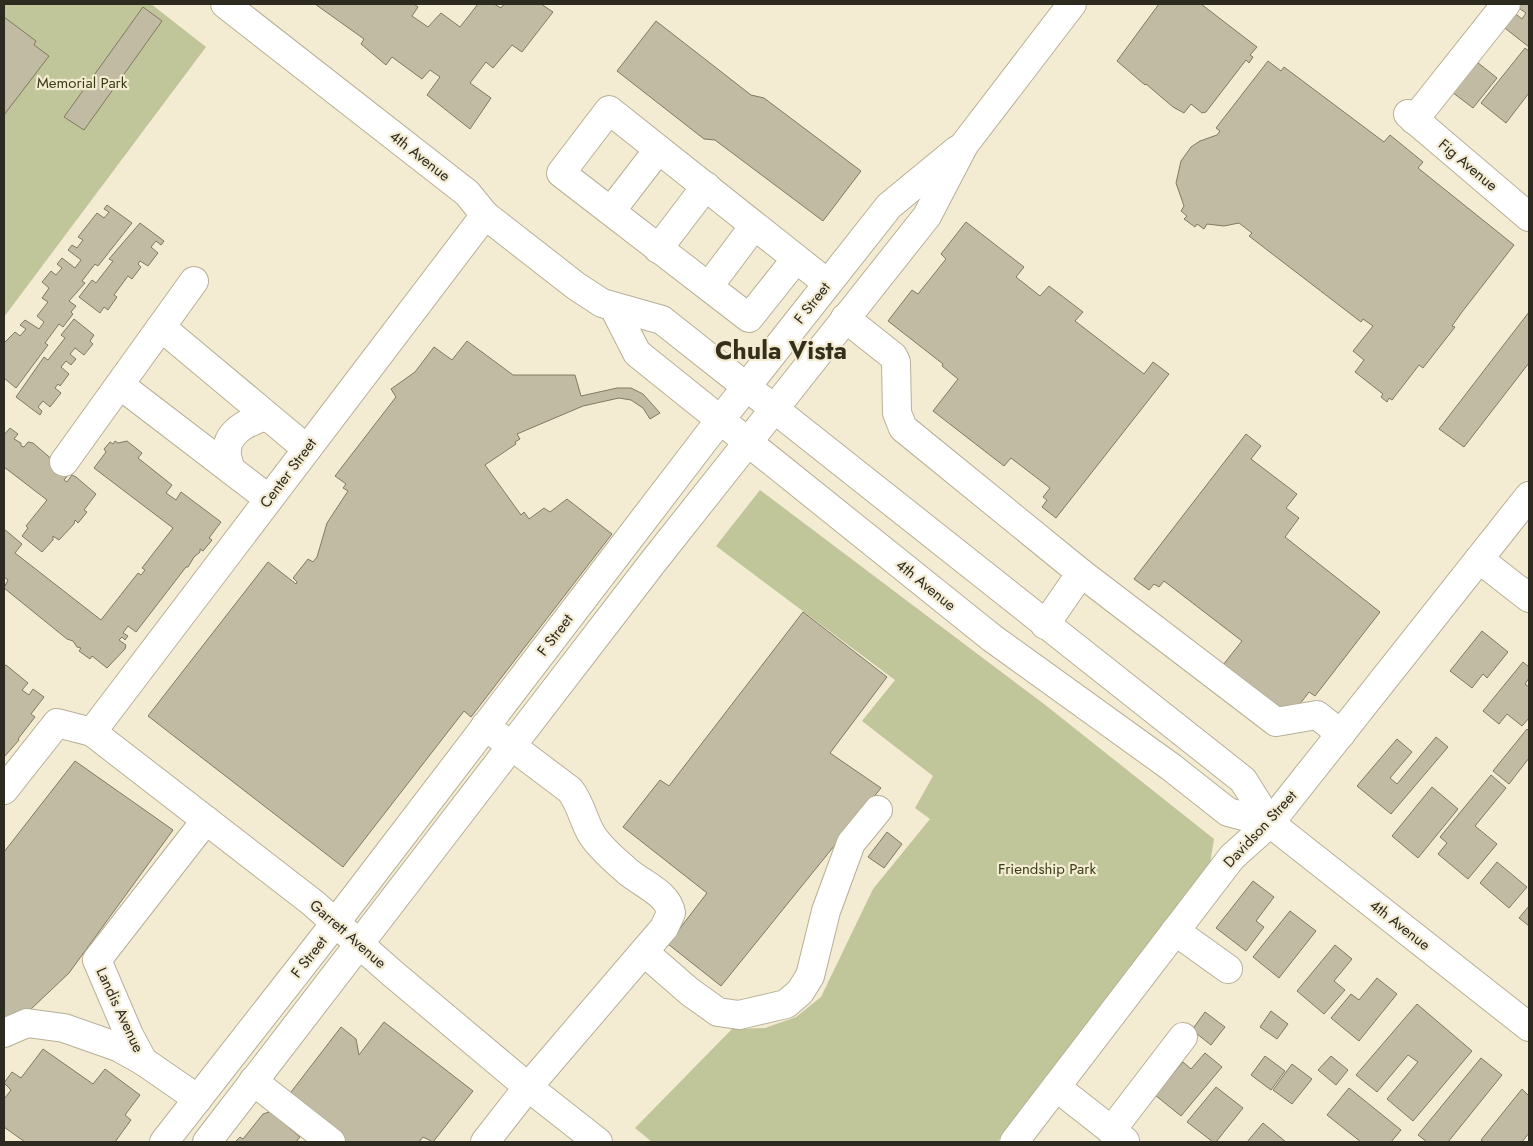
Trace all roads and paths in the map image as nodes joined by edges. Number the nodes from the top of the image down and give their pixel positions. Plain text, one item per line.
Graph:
1 (225, 4) edge
2 (1072, 4) edge
3 (1506, 4) edge
4 (964, 145) junction
5 (658, 150) junction
6 (706, 186) junction
7 (611, 211) junction
8 (485, 215) junction
9 (1529, 216) edge
10 (754, 226) junction
11 (658, 249) junction
12 (796, 259) junction
13 (194, 281) dead end
14 (827, 283) junction
15 (709, 286) junction
16 (614, 308) junction
17 (845, 318) junction
18 (161, 328) junction
19 (120, 385) junction
20 (746, 386) junction
21 (774, 408) junction
22 (267, 416) junction
23 (721, 419) junction
24 (748, 441) junction
25 (307, 449) junction
26 (64, 462) dead end
27 (231, 470) junction
28 (1529, 496) edge
29 (269, 499) junction
30 (1480, 559) junction
31 (1081, 573) junction
32 (1529, 598) edge
33 (1045, 625) junction
34 (485, 726) junction
35 (92, 732) junction
36 (1341, 734) junction
37 (512, 746) junction
38 (4, 790) edge
39 (878, 810) dead end
40 (206, 820) junction
41 (1270, 823) junction
42 (336, 922) junction
43 (1175, 931) junction
44 (359, 943) junction
45 (644, 952) junction
46 (1228, 969) dead end
47 (15, 1028) edge
48 (1529, 1028) edge
49 (1183, 1037) dead end
50 (143, 1060) junction
51 (254, 1081) junction
52 (528, 1087) junction
53 (1056, 1087) junction
54 (198, 1099) junction
55 (1119, 1136) edge
56 (583, 1138) edge
57 (164, 1142) edge
58 (207, 1142) edge
59 (331, 1142) edge
60 (485, 1142) edge
61 (1014, 1142) edge

1 - 8 main road, 4th Avenue
2 - 4 main road, F Street
3 - 9 main road, Fig Avenue
4 - 14 main road, F Street
4 - 17 main road, F Street
5 - 6 main road
5 - 7 main road
5 - 7 main road
6 - 10 main road
6 - 11 main road
7 - 11 main road
8 - 16 main road, 4th Avenue
8 - 25 main road, Center Street
10 - 12 main road
10 - 15 main road
11 - 15 main road
12 - 14 main road
12 - 15 main road
13 - 18 main road
14 - 20 main road, F Street
16 - 20 main road, 4th Avenue
16 - 23 main road, 4th Avenue
17 - 21 main road, F Street
17 - 31 main road
18 - 19 main road
18 - 22 main road
19 - 26 main road
19 - 27 main road
20 - 21 main road, 4th Avenue
20 - 23 main road, F Street
21 - 24 main road, F Street
21 - 33 main road, 4th Avenue
22 - 25 main road
22 - 27 main road
23 - 24 main road, 4th Avenue
23 - 34 main road, F Street
24 - 37 main road, F Street
24 - 41 main road, 4th Avenue
25 - 29 main road, Center Street
27 - 29 main road
28 - 30 main road, Davidson Street
29 - 35 main road, Center Street
30 - 32 main road
30 - 36 main road, Davidson Street
31 - 33 main road
31 - 36 main road
33 - 41 main road, 4th Avenue
34 - 37 main road
34 - 42 main road, F Street
35 - 38 main road
35 - 40 main road, Garrett Avenue
36 - 41 main road, Davidson Street
37 - 44 main road, F Street
37 - 45 main road
39 - 45 main road
40 - 42 main road, Garrett Avenue
40 - 50 main road, Landis Avenue
41 - 43 main road, Davidson Street
41 - 48 main road, 4th Avenue
42 - 44 main road, Garrett Avenue
42 - 54 main road, F Street
43 - 46 main road
43 - 53 main road, Davidson Street
44 - 51 main road, F Street
44 - 52 main road, Garrett Avenue
45 - 52 main road
47 - 50 main road, Landis Avenue
49 - 55 main road
50 - 54 main road, Landis Avenue
51 - 58 main road, F Street
51 - 59 main road
52 - 56 main road, Garrett Avenue
52 - 60 main road
53 - 55 main road
53 - 61 main road, Davidson Street
54 - 57 main road, F Street

